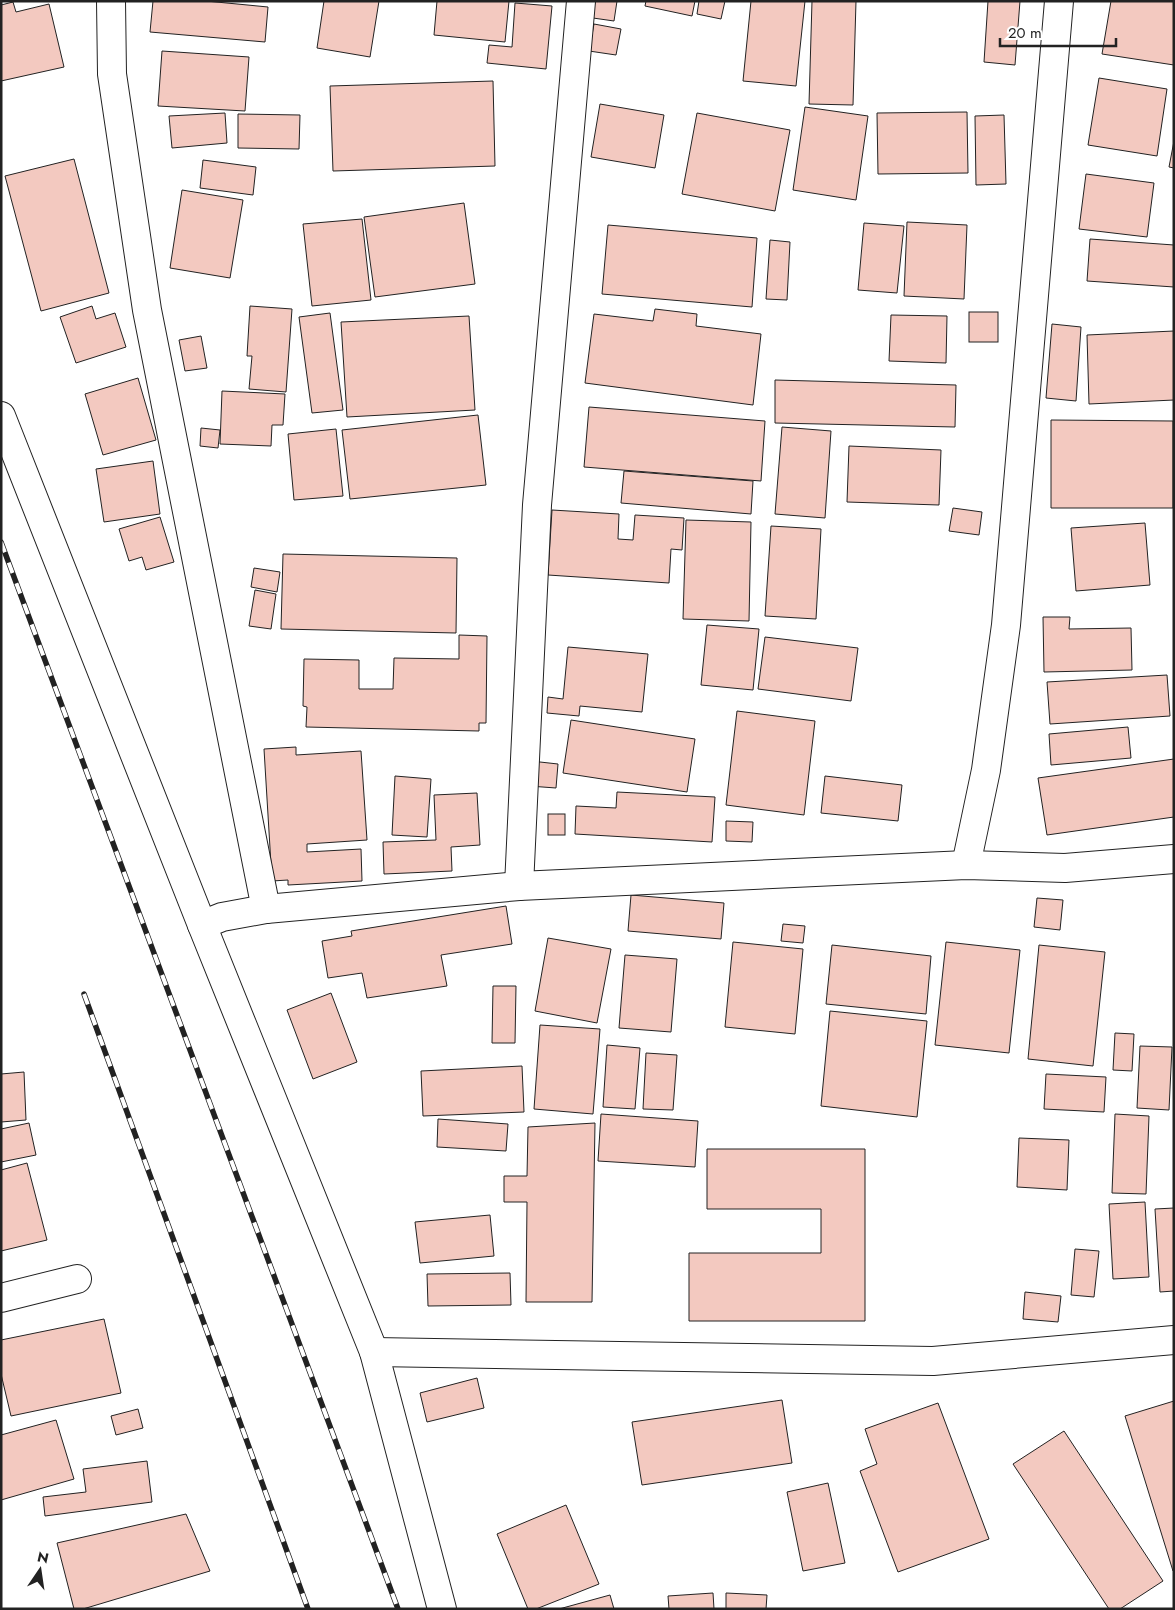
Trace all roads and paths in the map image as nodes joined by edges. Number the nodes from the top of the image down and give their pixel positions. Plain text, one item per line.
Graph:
1 (110, 1) edge
2 (581, 1) edge
3 (1059, 1) edge
4 (1, 416) edge
5 (1174, 859) edge
6 (966, 865) junction
7 (519, 886) junction
8 (266, 909) junction
9 (202, 925) junction
10 (76, 1279) dead end
11 (1, 1298) edge
12 (1174, 1340) edge
13 (374, 1352) junction
14 (442, 1609) edge

1 - 8 street
2 - 7 street
3 - 6 street
4 - 9 street
5 - 6 street
6 - 7 street
7 - 8 street
8 - 9 street
9 - 13 street
10 - 11 street
12 - 13 street
13 - 14 street

